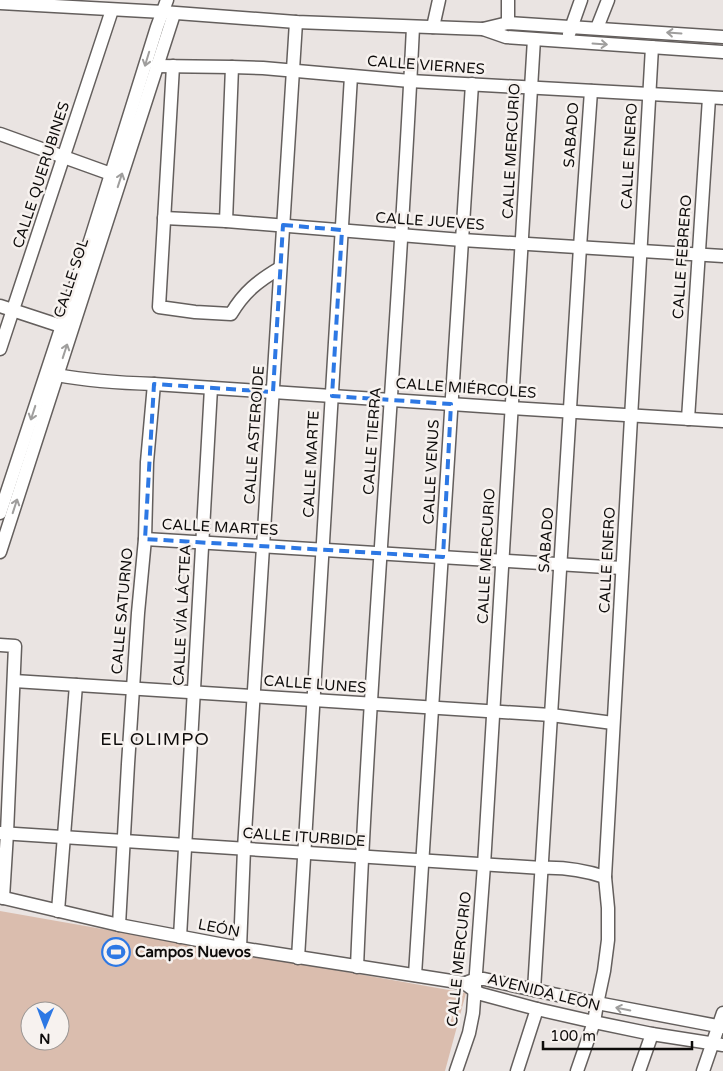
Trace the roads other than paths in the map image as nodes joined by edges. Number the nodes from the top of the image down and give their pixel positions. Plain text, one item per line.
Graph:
1 (167, 0) edge
2 (439, 0) edge
3 (508, 0) edge
4 (581, 0) edge
5 (608, 0) edge
6 (0, 4) edge
7 (137, 6) edge
8 (112, 10) junction
9 (168, 13) junction
10 (296, 22) junction
11 (508, 23) junction
12 (413, 27) junction
13 (433, 27) junction
14 (572, 27) junction
15 (597, 28) junction
16 (483, 30) junction
17 (723, 37) edge
18 (534, 39) junction
19 (567, 42) junction
20 (652, 47) junction
21 (723, 52) edge
22 (156, 66) junction
23 (174, 66) junction
24 (232, 67) junction
25 (293, 70) junction
26 (350, 76) junction
27 (410, 81) junction
28 (472, 84) junction
29 (531, 88) junction
30 (591, 91) junction
31 (649, 94) junction
32 (709, 98) junction
33 (723, 98) edge
34 (1, 136) edge
35 (64, 157) junction
36 (111, 174) junction
37 (164, 218) junction
38 (226, 221) junction
39 (283, 226) junction
40 (342, 230) junction
41 (401, 235) junction
42 (462, 240) junction
43 (521, 243) junction
44 (580, 247) junction
45 (640, 250) junction
46 (698, 254) junction
47 (723, 256) edge
48 (280, 268) junction
49 (0, 306) edge
50 (13, 310) junction
51 (61, 326) junction
52 (0, 349) edge
53 (57, 376) junction
54 (154, 384) junction
55 (212, 388) junction
56 (272, 392) junction
57 (332, 396) junction
58 (391, 400) junction
59 (451, 404) junction
60 (511, 408) junction
61 (570, 411) junction
62 (631, 415) junction
63 (688, 419) junction
64 (723, 421) edge
65 (10, 483) edge
66 (0, 513) edge
67 (144, 539) junction
68 (202, 542) junction
69 (263, 546) junction
70 (322, 549) junction
71 (0, 552) edge
72 (380, 553) junction
73 (442, 557) junction
74 (502, 560) junction
75 (561, 564) junction
76 (622, 568) junction
77 (0, 645) edge
78 (14, 681) junction
79 (76, 685) junction
80 (132, 688) junction
81 (194, 692) junction
82 (253, 696) junction
83 (314, 700) junction
84 (371, 704) junction
85 (433, 708) junction
86 (493, 712) junction
87 (551, 715) junction
88 (613, 724) junction
89 (3, 833) edge
90 (64, 837) junction
91 (123, 841) junction
92 (185, 845) junction
93 (244, 849) junction
94 (304, 853) junction
95 (361, 857) junction
96 (423, 861) junction
97 (484, 864) junction
98 (542, 868) junction
99 (604, 877) junction
100 (1, 898) edge
101 (58, 911) junction
102 (119, 925) junction
103 (180, 937) junction
104 (240, 948) junction
105 (298, 958) junction
106 (356, 967) junction
107 (415, 975) junction
108 (476, 985) junction
109 (534, 990) junction
110 (597, 1004) junction
111 (537, 1009) junction
112 (723, 1013) edge
113 (594, 1022) junction
114 (721, 1027) edge
115 (652, 1034) junction
116 (718, 1044) edge
117 (456, 1071) edge
118 (517, 1071) edge
119 (577, 1071) edge
120 (640, 1071) edge
121 (703, 1071) edge

1 - 9 street, CALLE SOL
2 - 13 street
3 - 11 street
4 - 14 street
5 - 15 street
6 - 8 street
7 - 8 street
7 - 9 street
8 - 35 street, CALLE QUERUBINES
9 - 10 street
9 - 22 street, CALLE SOL
9 -> 36 street, CALLE SOL
10 - 12 street
10 - 25 street, CALLE ASTEROIDE
11 - 14 street
11 - 16 street
12 - 13 street
12 - 27 street, CALLE TIERRA
13 - 16 street
14 - 15 street
14 - 19 street
17 -> 15 street
16 - 18 street
18 - 19 street
18 - 29 street, CALLE MERCURIO
19 -> 20 street
20 - 21 street
20 - 31 street, CALLE ENERO
22 - 23 street, CALLE VIERNES
53 -> 22 street, CALLE SOL
23 - 24 street, CALLE VIERNES
23 - 37 street
24 - 25 street, CALLE VIERNES
24 - 38 street
25 - 26 street, CALLE VIERNES
25 - 39 street, CALLE ASTEROIDE
26 - 27 street, CALLE VIERNES
26 - 40 street, CALLE MARTE
27 - 28 street, CALLE VIERNES
27 - 41 street, CALLE TIERRA
28 - 29 street, CALLE VIERNES
28 - 42 street, CALLE VENUS
29 - 30 street, CALLE VIERNES
29 - 43 street, CALLE MERCURIO
30 - 31 street, CALLE VIERNES
30 - 44 street, SABADO
31 - 32 street, CALLE VIERNES
31 - 45 street, CALLE ENERO
32 - 33 street, CALLE VIERNES
32 - 46 street, CALLE FEBRERO
34 - 35 street
35 - 36 street
35 - 50 street, CALLE QUERUBINES
36 - 51 street, CALLE SOL
37 - 38 street, CALLE JUEVES
37 - 48 street
38 - 39 street, CALLE JUEVES
39 - 40 street, CALLE JUEVES
39 - 48 street, CALLE ASTEROIDE
40 - 41 street, CALLE JUEVES
40 - 57 street, CALLE MARTE
41 - 42 street, CALLE JUEVES
41 - 58 street, CALLE TIERRA
42 - 43 street, CALLE JUEVES
42 - 59 street, CALLE VENUS
43 - 44 street, CALLE JUEVES
43 - 60 street, CALLE MERCURIO
44 - 45 street, CALLE JUEVES
44 - 61 street, SABADO
45 - 46 street, CALLE JUEVES
45 - 62 street, CALLE ENERO
46 - 47 street, CALLE JUEVES
46 - 63 street, CALLE FEBRERO
48 - 56 street, CALLE ASTEROIDE
49 - 50 street
50 - 51 street
50 - 52 street, CALLE QUERUBINES
51 -> 65 street, CALLE SOL
53 - 54 street, CALLE MIÉRCOLES
53 - 65 street, CALLE SOL
54 - 55 street, CALLE MIÉRCOLES
54 - 67 street, CALLE SATURNO
55 - 56 street, CALLE MIÉRCOLES
55 - 68 street, CALLE VÍA LÁCTEA
56 - 57 street, CALLE MIÉRCOLES
56 - 69 street, CALLE ASTEROIDE
57 - 58 street, CALLE MIÉRCOLES
57 - 70 street, CALLE MARTE
58 - 59 street, CALLE MIÉRCOLES
58 - 72 street, CALLE TIERRA
59 - 60 street, CALLE MIÉRCOLES
59 - 73 street, CALLE VENUS
60 - 61 street, CALLE MIÉRCOLES
60 - 74 street, CALLE MERCURIO
61 - 62 street, CALLE MIÉRCOLES
61 - 75 street, SABADO
62 - 63 street, CALLE MIÉRCOLES
62 - 76 street, CALLE ENERO
63 - 64 street, CALLE MIÉRCOLES
65 - 66 street, CALLE SOL
71 -> 65 street, CALLE SOL
67 - 68 street, CALLE MARTES
67 - 80 street, CALLE SATURNO
68 - 69 street, CALLE MARTES
68 - 81 street, CALLE VÍA LÁCTEA
69 - 70 street, CALLE MARTES
69 - 82 street, CALLE ASTEROIDE
70 - 72 street, CALLE MARTES
70 - 83 street, CALLE MARTE
72 - 73 street, CALLE MARTES
72 - 84 street, CALLE TIERRA
73 - 74 street, CALLE MARTES
73 - 85 street, CALLE VENUS
74 - 75 street, CALLE MARTES
74 - 86 street, CALLE MERCURIO
75 - 76 street, CALLE MARTES
75 - 87 street, SABADO
76 - 88 street, CALLE ENERO
77 - 78 street
78 - 79 street, CALLE LUNES
78 - 89 street
79 - 80 street, CALLE LUNES
79 - 90 street
80 - 81 street, CALLE LUNES
80 - 91 street, CALLE SATURNO
81 - 82 street, CALLE LUNES
81 - 92 street, CALLE VÍA LÁCTEA
82 - 83 street, CALLE LUNES
82 - 93 street, CALLE ASTEROIDE
83 - 84 street, CALLE LUNES
83 - 94 street, CALLE MARTE
84 - 85 street, CALLE LUNES
84 - 95 street, CALLE TIERRA
85 - 86 street, CALLE LUNES
85 - 96 street, CALLE VENUS
86 - 87 street, CALLE LUNES
86 - 97 street, CALLE MERCURIO
87 - 88 street, CALLE LUNES
87 - 98 street, SABADO
88 - 99 street, CALLE ENERO
89 - 90 street, CALLE ITURBIDE
89 - 100 street
90 - 91 street, CALLE ITURBIDE
90 - 101 street
91 - 92 street, CALLE ITURBIDE
91 - 102 street, CALLE SATURNO
92 - 93 street, CALLE ITURBIDE
92 - 103 street, CALLE VÍA LÁCTEA
93 - 94 street, CALLE ITURBIDE
93 - 104 street, CALLE ASTEROIDE
94 - 95 street, CALLE ITURBIDE
94 - 105 street, CALLE MARTE
95 - 96 street, CALLE ITURBIDE
95 - 106 street, CALLE TIERRA
96 - 97 street, CALLE ITURBIDE
96 - 107 street, CALLE VENUS
97 - 98 street, CALLE ITURBIDE
97 - 108 street, CALLE MERCURIO
98 - 99 street, CALLE ITURBIDE
98 - 109 street, SABADO
99 - 110 street, CALLE ENERO
100 - 101 street, LEÓN
101 - 102 street, LEÓN
102 - 103 street, LEÓN
103 - 104 street, LEÓN
104 - 105 street, LEÓN
105 - 106 street, LEÓN
106 - 107 street, LEÓN
107 - 108 street, LEÓN
108 - 109 street, AVENIDA LEÓN
108 - 111 street, AVENIDA LEÓN
108 - 117 street, CALLE MERCURIO
109 - 110 street, AVENIDA LEÓN
110 - 113 street, CALLE ENERO
114 -> 110 street, AVENIDA LEÓN
111 - 113 street, AVENIDA LEÓN
111 - 118 street
112 - 114 street
113 - 115 street, AVENIDA LEÓN
113 - 119 street, CALLE ENERO
114 - 116 street
115 - 116 street, AVENIDA LEÓN
115 - 120 street
116 - 121 street

